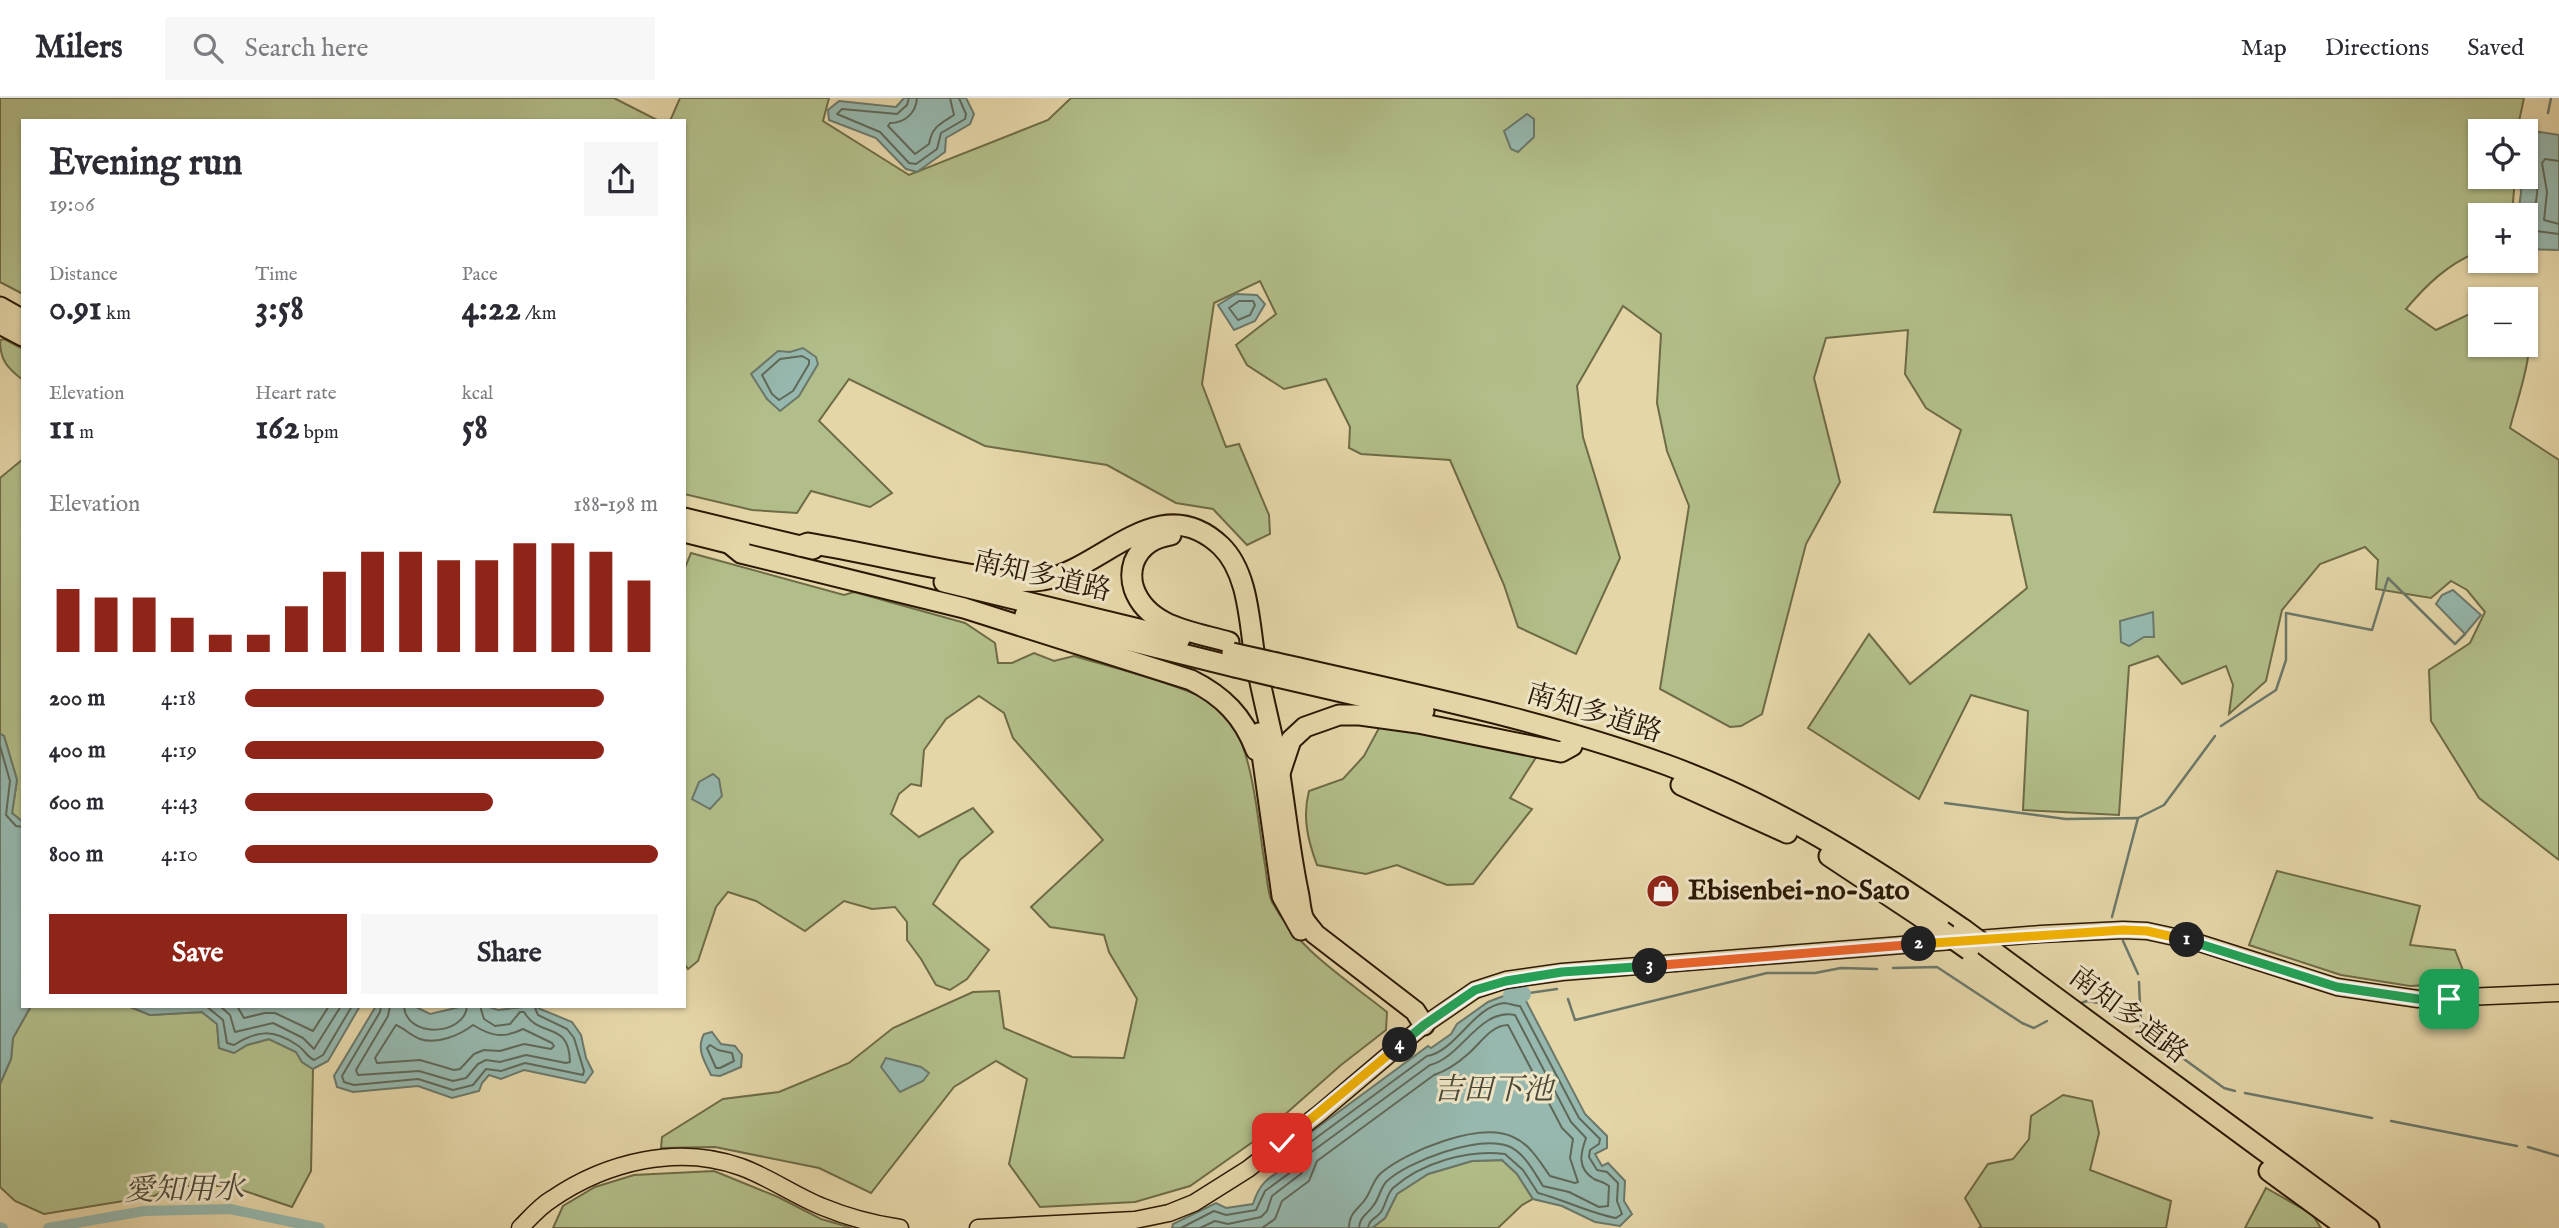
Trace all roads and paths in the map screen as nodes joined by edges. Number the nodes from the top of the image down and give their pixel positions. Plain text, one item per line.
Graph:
1 (0, 307) edge
2 (21, 319) edge
3 (0, 324) edge
4 (21, 335) edge
5 (686, 518) edge
6 (686, 533) edge
7 (730, 544) junction
8 (800, 546) junction
9 (1232, 654) junction
10 (1275, 664) junction
11 (1572, 747) junction
12 (1271, 773) junction
13 (2559, 993) edge
14 (1424, 1025) junction
15 (520, 1228) edge
16 (900, 1228) edge
17 (978, 1228) edge
18 (2347, 1228) edge
19 (2369, 1228) edge

1 - 2 highway
3 - 4 highway
5 - 8 highway, 南知多道路
6 - 7 highway, 南知多道路
7 - 9 highway, 南知多道路
7 - 12 highway
8 - 9 highway, 南知多道路
8 - 12 highway
9 - 10 highway, 南知多道路, bridge
9 - 12 highway
10 - 11 highway, 南知多道路
10 - 19 highway, 南知多道路, bridge
11 - 12 highway
11 - 18 highway, 南知多道路, bridge
12 - 14 highway
13 - 14 main road
14 - 17 main road
15 - 16 main road

